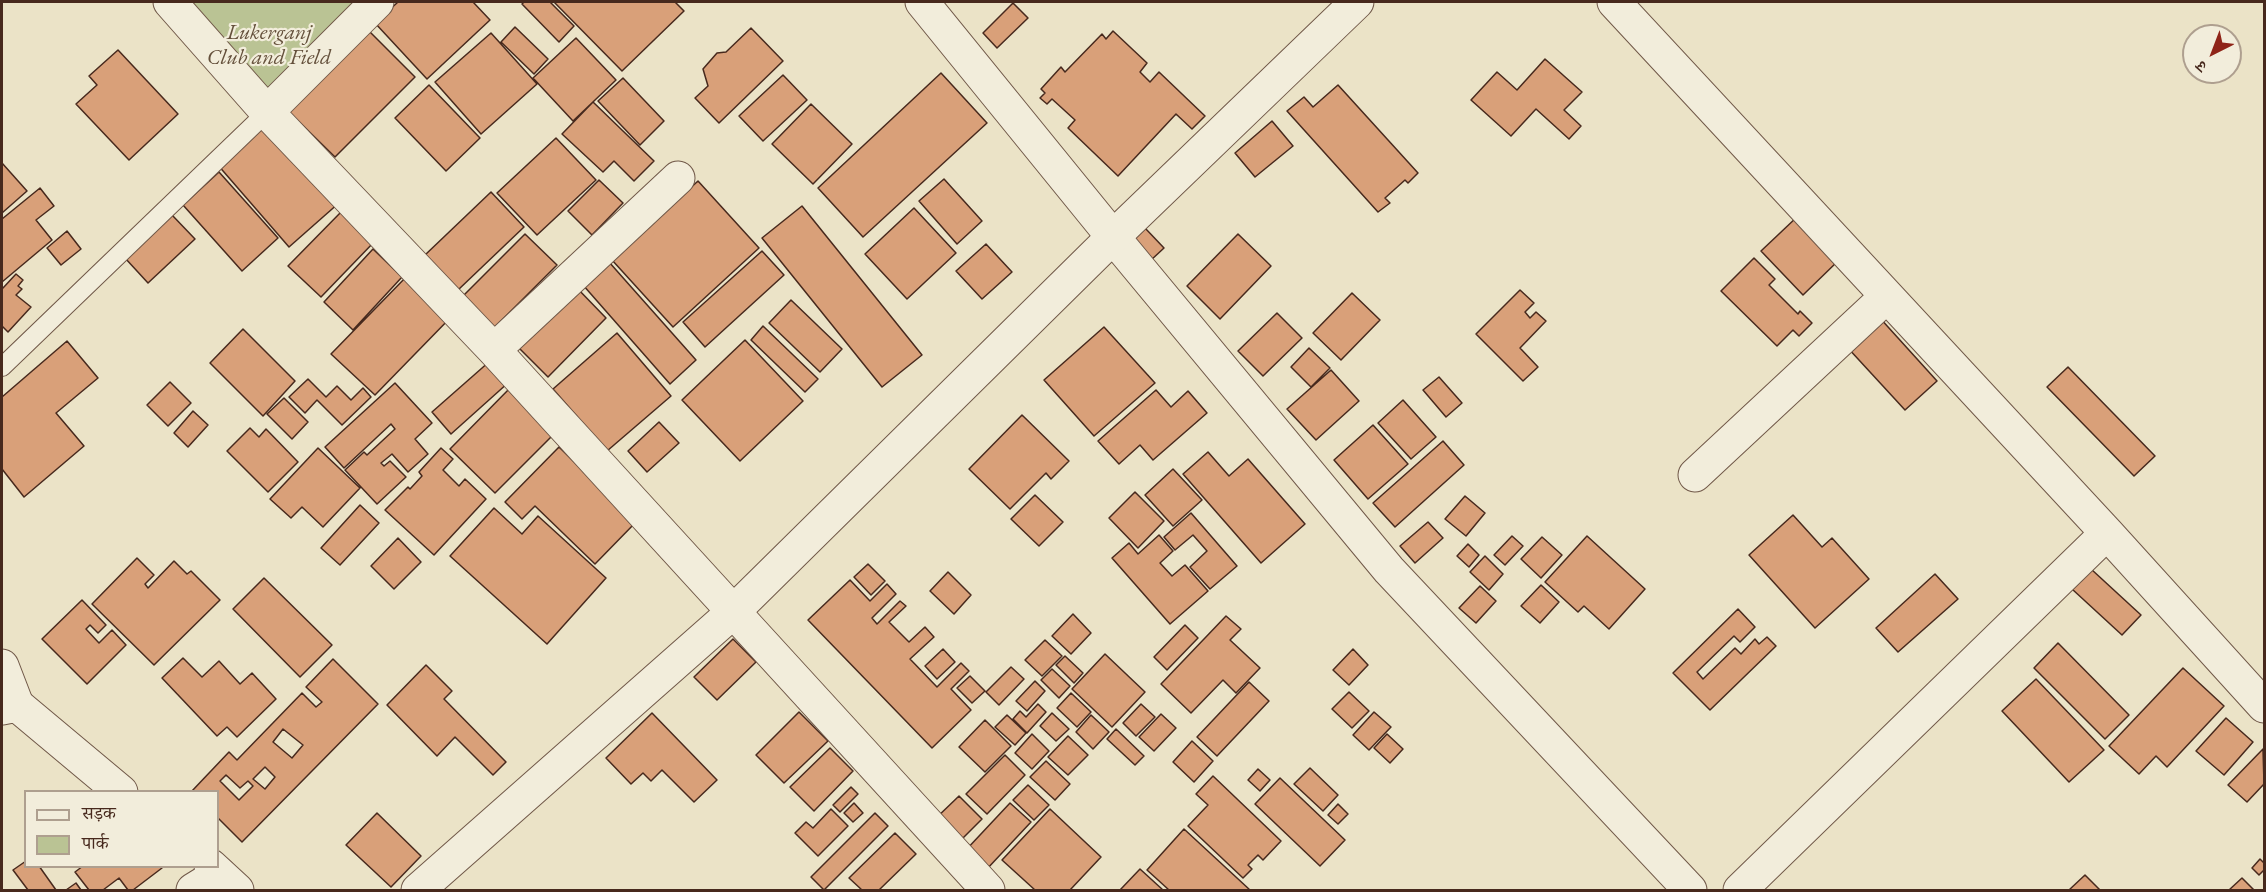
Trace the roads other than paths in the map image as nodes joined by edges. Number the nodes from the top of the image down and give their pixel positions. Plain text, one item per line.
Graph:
1 (170, 2) edge
2 (377, 2) edge
3 (922, 2) edge
4 (1357, 2) edge
5 (1614, 2) edge
6 (267, 112) junction
7 (678, 178) dead end
8 (1113, 237) junction
9 (1886, 297) junction
10 (494, 350) junction
11 (2, 367) edge
12 (1695, 475) dead end
13 (2107, 533) junction
14 (732, 613) junction
15 (2, 666) edge
16 (2265, 706) edge
17 (9, 707) edge
18 (118, 790) edge
19 (418, 891) edge
20 (988, 891) edge
21 (1690, 891) edge
22 (1740, 891) edge

1 - 6 street
2 - 6 street
3 - 8 street
4 - 8 street
5 - 9 street
6 - 10 street
6 - 11 lane
7 - 10 street
8 - 14 street
8 - 21 street
9 - 12 street
9 - 13 street
10 - 14 street
13 - 16 street
13 - 22 street
14 - 19 street
14 - 20 street
15 - 17 street
17 - 18 street

